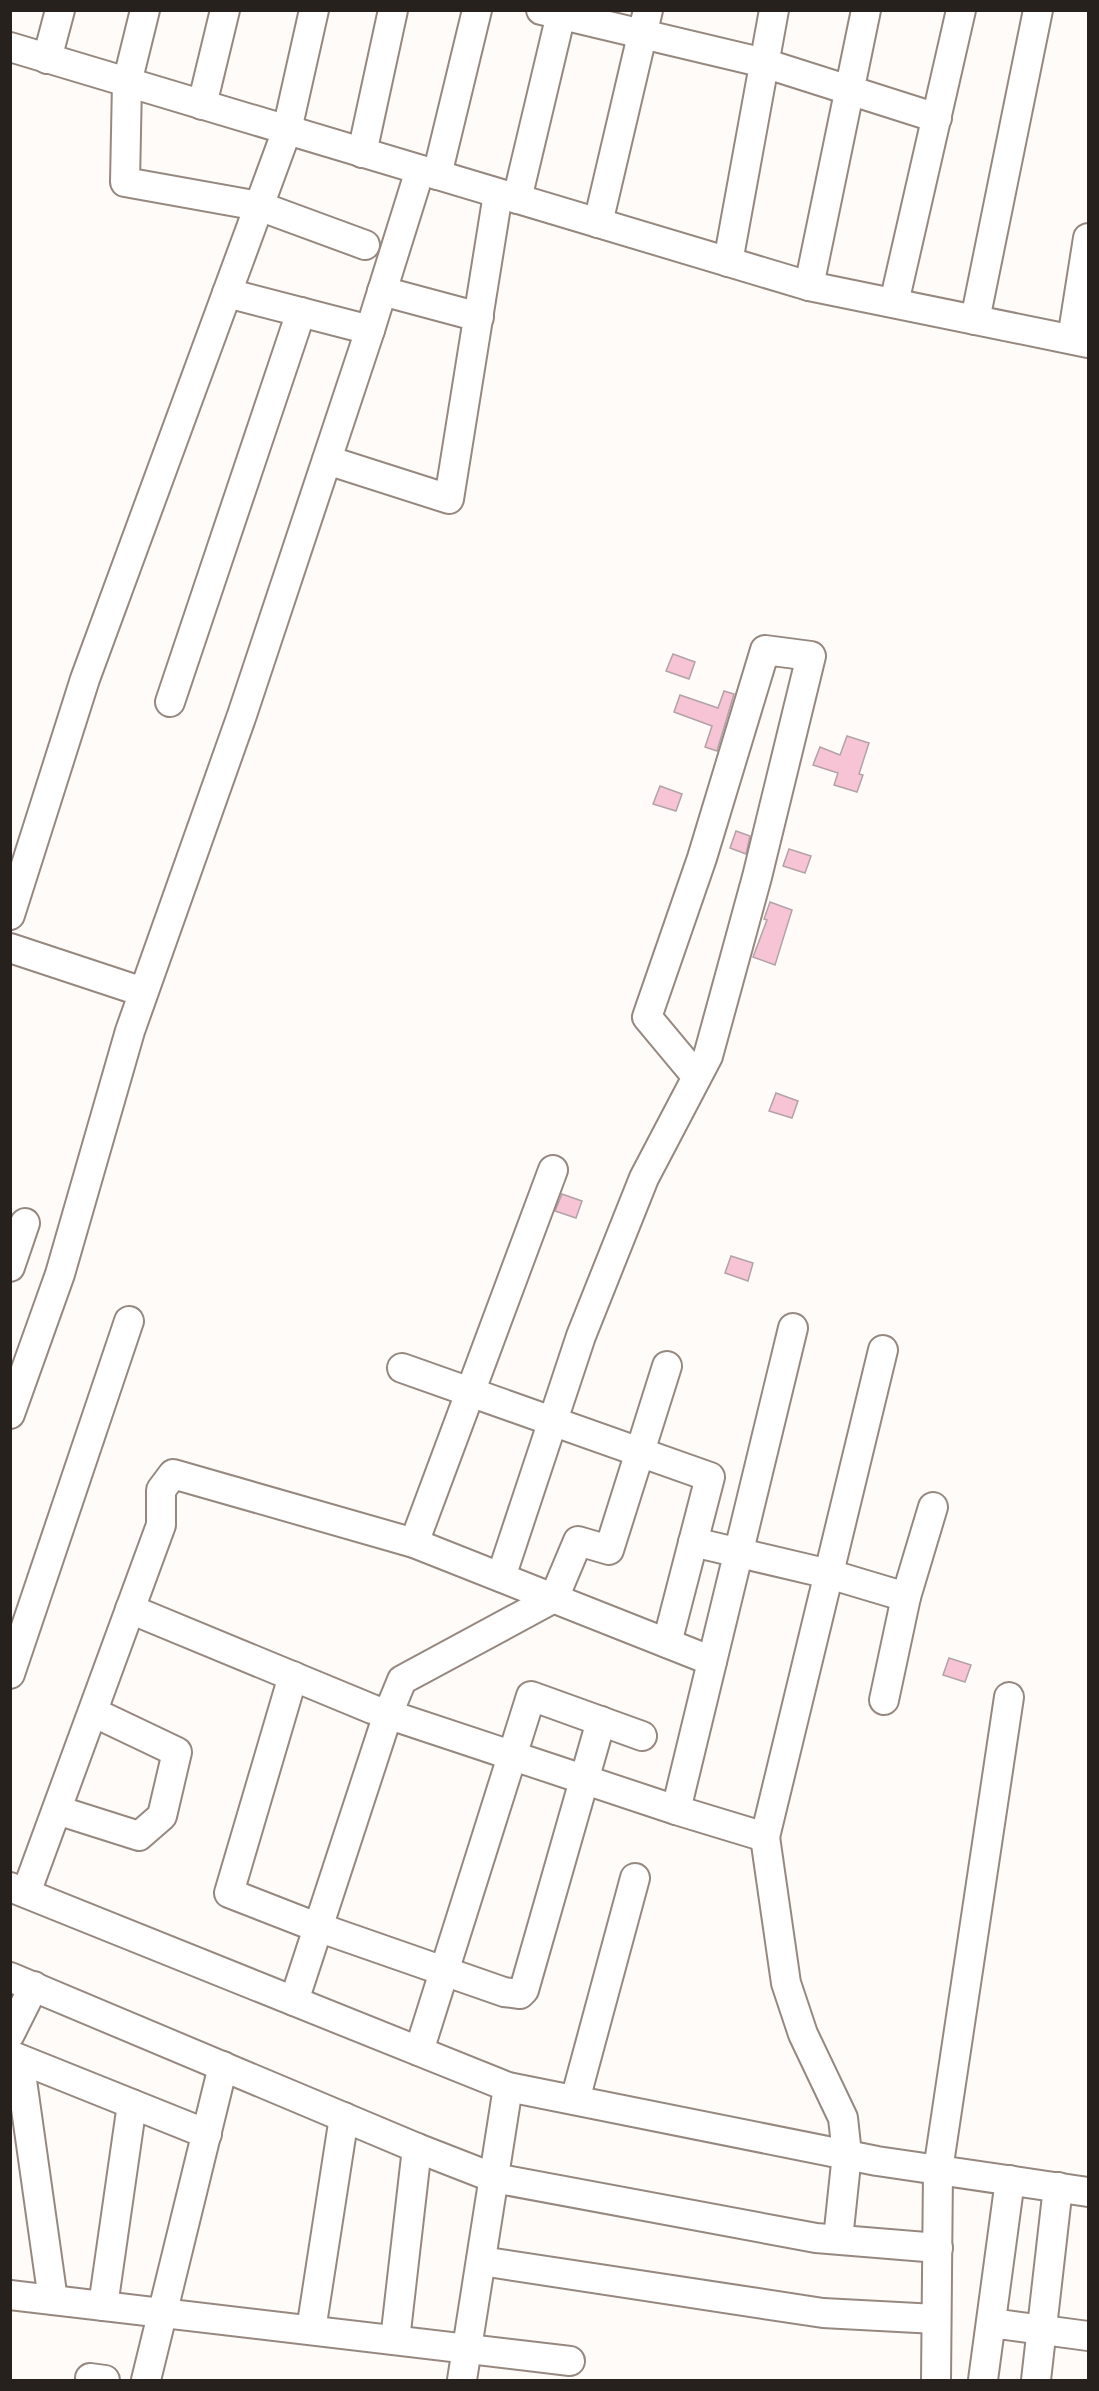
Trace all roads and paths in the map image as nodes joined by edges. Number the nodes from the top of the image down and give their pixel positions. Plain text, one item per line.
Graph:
1 (60, 10) edge
2 (145, 10) edge
3 (225, 10) edge
4 (314, 10) edge
5 (393, 10) edge
6 (477, 10) edge
7 (774, 10) edge
8 (866, 10) edge
9 (962, 10) edge
10 (1038, 10) edge
11 (555, 12) edge
12 (646, 22) edge
13 (10, 47) edge
14 (47, 59) junction
15 (764, 63) junction
16 (127, 83) junction
17 (849, 90) junction
18 (202, 105) junction
19 (937, 118) junction
20 (287, 130) junction
21 (362, 153) junction
22 (429, 173) junction
23 (507, 196) junction
24 (259, 206) junction
25 (598, 223) junction
26 (1089, 237) edge
27 (365, 245) dead end
28 (728, 262) junction
29 (809, 286) junction
30 (382, 291) junction
31 (227, 293) junction
32 (894, 303) junction
33 (301, 312) junction
34 (478, 317) junction
35 (975, 320) junction
36 (370, 330) junction
37 (1080, 341) edge
38 (327, 460) junction
39 (170, 702) dead end
40 (10, 915) edge
41 (10, 948) edge
42 (143, 992) junction
43 (697, 1077) junction
44 (553, 1170) dead end
45 (25, 1223) dead end
46 (10, 1267) edge
47 (129, 1321) dead end
48 (793, 1328) dead end
49 (883, 1350) dead end
50 (667, 1366) dead end
51 (402, 1368) dead end
52 (470, 1393) junction
53 (10, 1414) edge
54 (553, 1422) junction
55 (638, 1452) junction
56 (933, 1507) dead end
57 (693, 1542) junction
58 (414, 1543) junction
59 (739, 1552) junction
60 (829, 1574) junction
61 (501, 1577) junction
62 (906, 1597) junction
63 (554, 1598) junction
64 (130, 1610) junction
65 (667, 1643) junction
66 (712, 1661) junction
67 (10, 1674) edge
68 (293, 1676) junction
69 (1010, 1697) dead end
70 (884, 1700) dead end
71 (93, 1713) junction
72 (388, 1714) junction
73 (601, 1721) junction
74 (642, 1736) dead end
75 (513, 1757) junction
76 (584, 1780) junction
77 (57, 1810) junction
78 (676, 1810) junction
79 (765, 1837) junction
80 (635, 1878) dead end
81 (18, 1890) edge
82 (319, 1927) junction
83 (445, 1972) junction
84 (22, 1982) edge
85 (294, 2001) junction
86 (13, 2049) edge
87 (419, 2051) junction
88 (223, 2066) junction
89 (508, 2087) junction
90 (574, 2100) junction
91 (132, 2104) junction
92 (344, 2117) junction
93 (207, 2134) junction
94 (417, 2148) junction
95 (847, 2154) junction
96 (938, 2170) junction
97 (494, 2178) junction
98 (1010, 2180) junction
99 (1058, 2187) junction
100 (1089, 2192) edge
101 (838, 2239) junction
102 (938, 2248) junction
103 (481, 2261) junction
104 (10, 2295) edge
105 (53, 2300) junction
106 (104, 2306) junction
107 (164, 2312) junction
108 (936, 2319) junction
109 (991, 2323) junction
110 (1041, 2329) junction
111 (311, 2330) junction
112 (1089, 2336) edge
113 (395, 2340) junction
114 (467, 2349) junction
115 (570, 2361) dead end
116 (146, 2380) edge
117 (462, 2380) edge
118 (936, 2380) edge
119 (983, 2380) edge
120 (1035, 2380) edge

1 - 14 street
2 - 16 street
3 - 18 street
4 - 20 street
5 - 21 street
6 - 22 street
7 - 15 street
8 - 17 street
9 - 19 street
10 - 35 street
11 - 12 street
11 - 23 street
12 - 15 street
12 - 25 street
13 - 14 street
14 - 16 street
15 - 17 street
15 - 28 street
16 - 18 street
16 - 24 street
17 - 19 street
17 - 29 street
18 - 20 street
19 - 32 street
20 - 21 street
20 - 24 street
21 - 22 street
22 - 23 street
22 - 30 street
23 - 25 street
23 - 34 street
24 - 27 street
24 - 31 street
25 - 28 street
26 - 37 street
28 - 29 street
29 - 32 street
30 - 34 street
30 - 36 street
31 - 33 street
31 - 40 street
32 - 35 street
33 - 36 street
33 - 39 street
34 - 38 street
35 - 37 street
36 - 38 street
38 - 42 street
41 - 42 street
42 - 53 street
43 - 43 street
43 - 54 street
44 - 52 street
45 - 46 street
47 - 67 street
48 - 59 street
49 - 60 street
50 - 55 street
51 - 52 street
52 - 54 street
52 - 58 street
54 - 55 street
54 - 61 street
55 - 57 street
55 - 63 street
56 - 62 street
57 - 59 street
57 - 65 street
58 - 61 street
58 - 64 street
59 - 60 street
59 - 66 street
60 - 62 street
60 - 79 street
61 - 63 street
62 - 70 street
63 - 65 street
63 - 72 street
64 - 68 street
64 - 71 street
65 - 66 street
66 - 78 street
68 - 72 street
68 - 82 street
69 - 96 street
71 - 77 street
71 - 77 street
72 - 75 street
72 - 82 street
73 - 74 street
73 - 75 street
73 - 76 street
75 - 76 street
75 - 83 street
76 - 78 street
76 - 83 street
77 - 81 street
78 - 79 street
79 - 95 street
80 - 90 street
81 - 85 street
82 - 83 street
82 - 85 street
83 - 87 street
84 - 86 street
84 - 88 street
85 - 87 street
86 - 91 street
86 - 105 street
87 - 89 street
88 - 92 street
88 - 93 street
89 - 90 street
89 - 97 street
90 - 95 street
91 - 93 street
91 - 106 street
92 - 94 street
92 - 111 street
93 - 107 street
94 - 97 street
94 - 113 street
95 - 96 street
95 - 101 street
96 - 98 street
96 - 102 street
97 - 101 street
97 - 103 street
98 - 99 street
98 - 109 street
99 - 100 street
99 - 110 street
101 - 102 street
102 - 108 street
103 - 108 street
103 - 114 street
104 - 105 street
105 - 106 street
106 - 107 street
107 - 111 street
107 - 116 street
108 - 118 street
109 - 110 street
109 - 119 street
110 - 112 street
110 - 120 street
111 - 113 street
113 - 114 street
114 - 115 street
114 - 117 street

